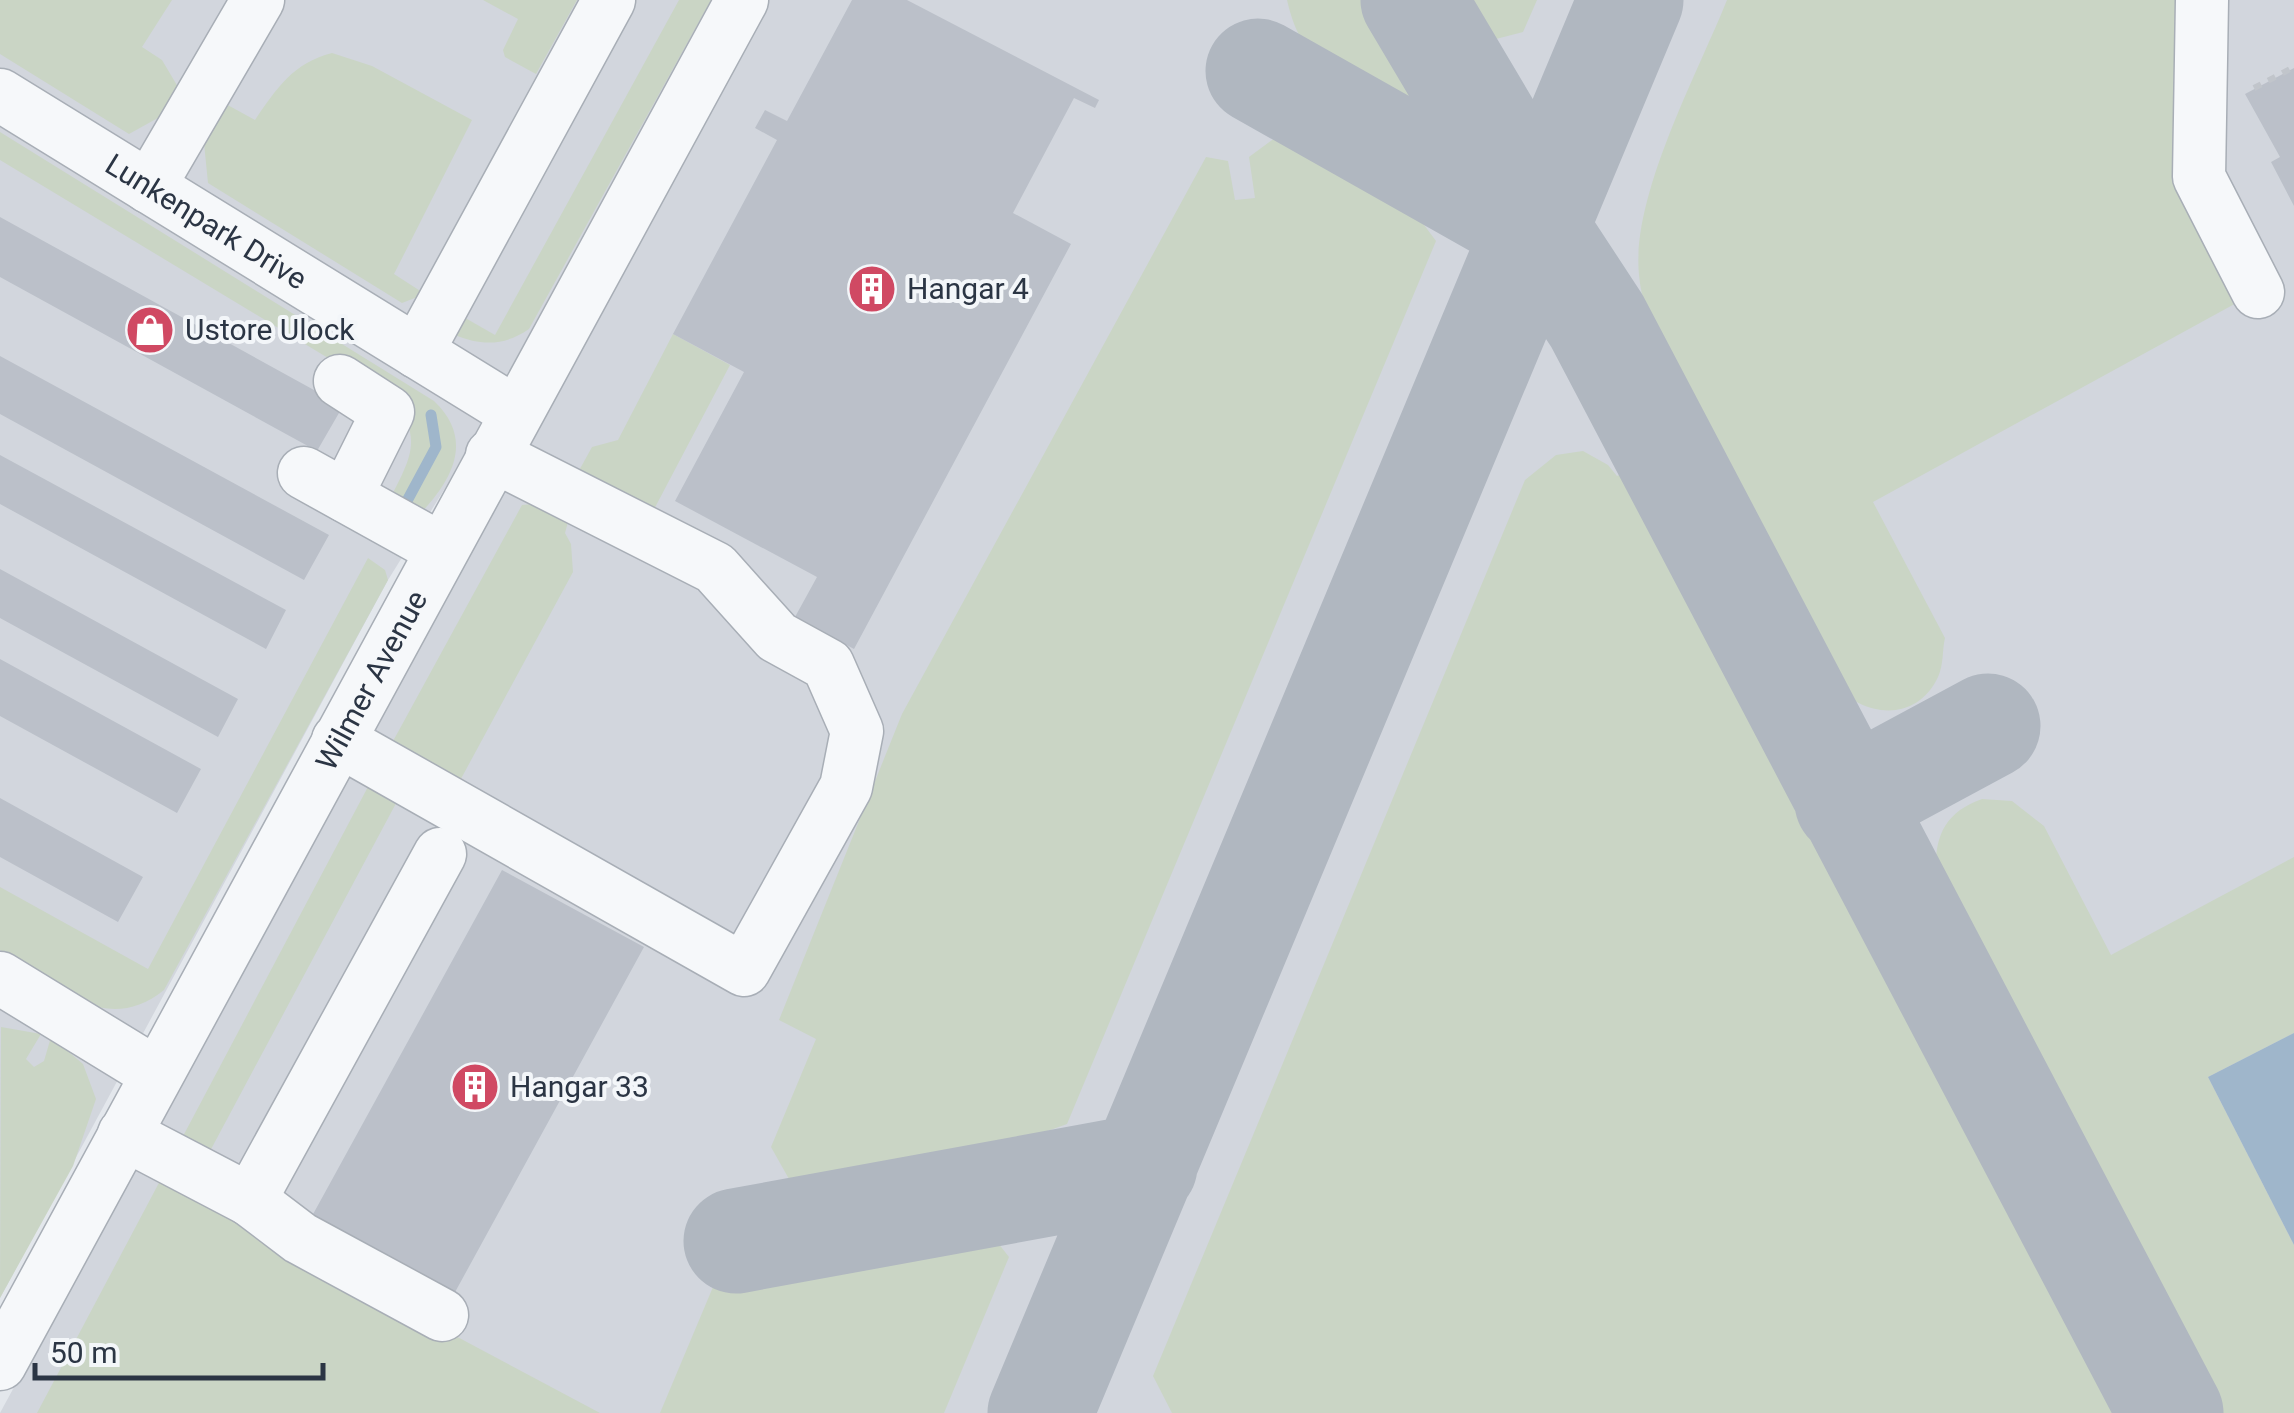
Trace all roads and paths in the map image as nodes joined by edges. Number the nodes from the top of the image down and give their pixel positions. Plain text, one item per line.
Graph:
1 (258, 0) edge
2 (609, 0) edge
3 (742, 0) edge
4 (2202, 0) edge
5 (2294, 68) edge
6 (2254, 88) dead end
7 (0, 95) edge
8 (149, 187) junction
9 (2258, 292) dead end
10 (417, 352) junction
11 (340, 381) dead end
12 (503, 434) junction
13 (441, 549) junction
14 (338, 740) junction
15 (440, 854) dead end
16 (0, 978) edge
17 (157, 1074) junction
18 (124, 1134) junction
19 (250, 1200) junction
20 (442, 1315) dead end
21 (0, 1364) edge

1 - 8 street
2 - 10 street
3 - 12 street, Wilmer Avenue
4 - 9 street
5 - 6 path
7 - 8 street, Lunkenpark Drive
8 - 10 street, Lunkenpark Drive
10 - 12 street, Lunkenpark Drive
11 - 13 street
12 - 13 street, Wilmer Avenue
12 - 14 street, Lunkenpark Drive
13 - 14 street, Wilmer Avenue
14 - 17 street, Wilmer Avenue
15 - 19 street
16 - 17 street
17 - 18 street, Wilmer Avenue
18 - 19 street
18 - 21 street, Wilmer Avenue
19 - 20 street

